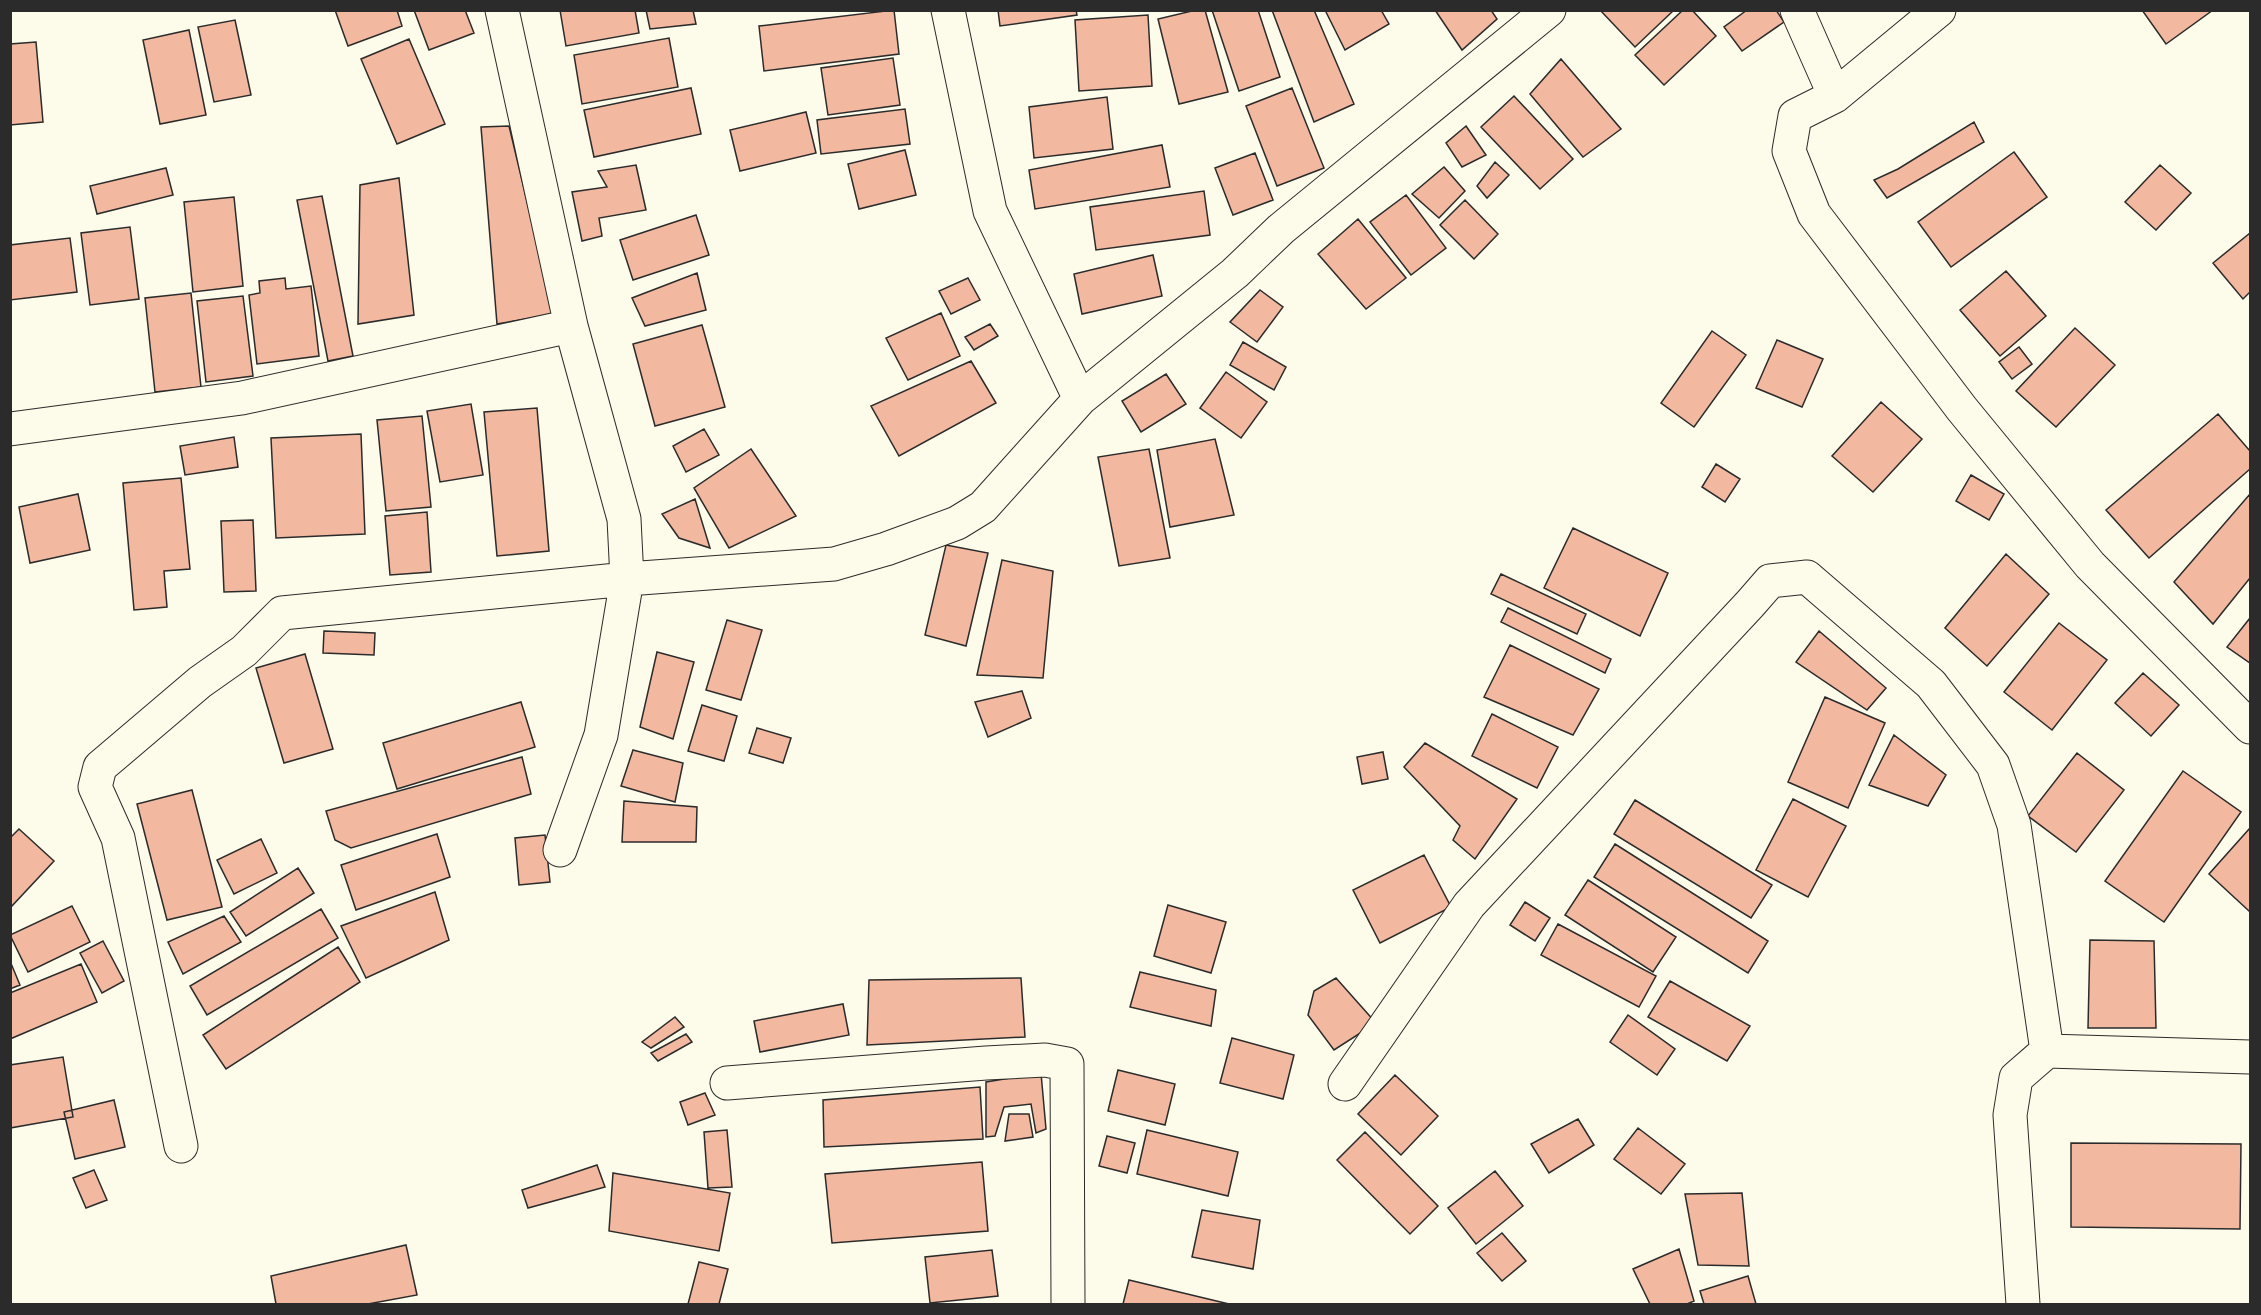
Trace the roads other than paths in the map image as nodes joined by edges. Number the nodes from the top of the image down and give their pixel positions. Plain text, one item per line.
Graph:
1 (502, 10) edge
2 (948, 10) edge
3 (1549, 10) edge
4 (1797, 10) edge
5 (1939, 10) edge
6 (1835, 96) junction
7 (571, 326) junction
8 (1080, 399) junction
9 (10, 429) edge
10 (627, 579) junction
11 (2250, 727) edge
12 (560, 850) dead end
13 (2047, 1051) junction
14 (2250, 1057) edge
15 (728, 1083) dead end
16 (1345, 1084) dead end
17 (181, 1146) dead end
18 (1068, 1305) edge
19 (2023, 1305) edge

1 - 7 street
2 - 8 street
3 - 8 street
4 - 6 street
5 - 6 street
6 - 11 street
7 - 9 street
7 - 10 street
8 - 10 street
10 - 12 street
10 - 17 street
13 - 14 street
13 - 16 street
13 - 19 street
15 - 18 street

